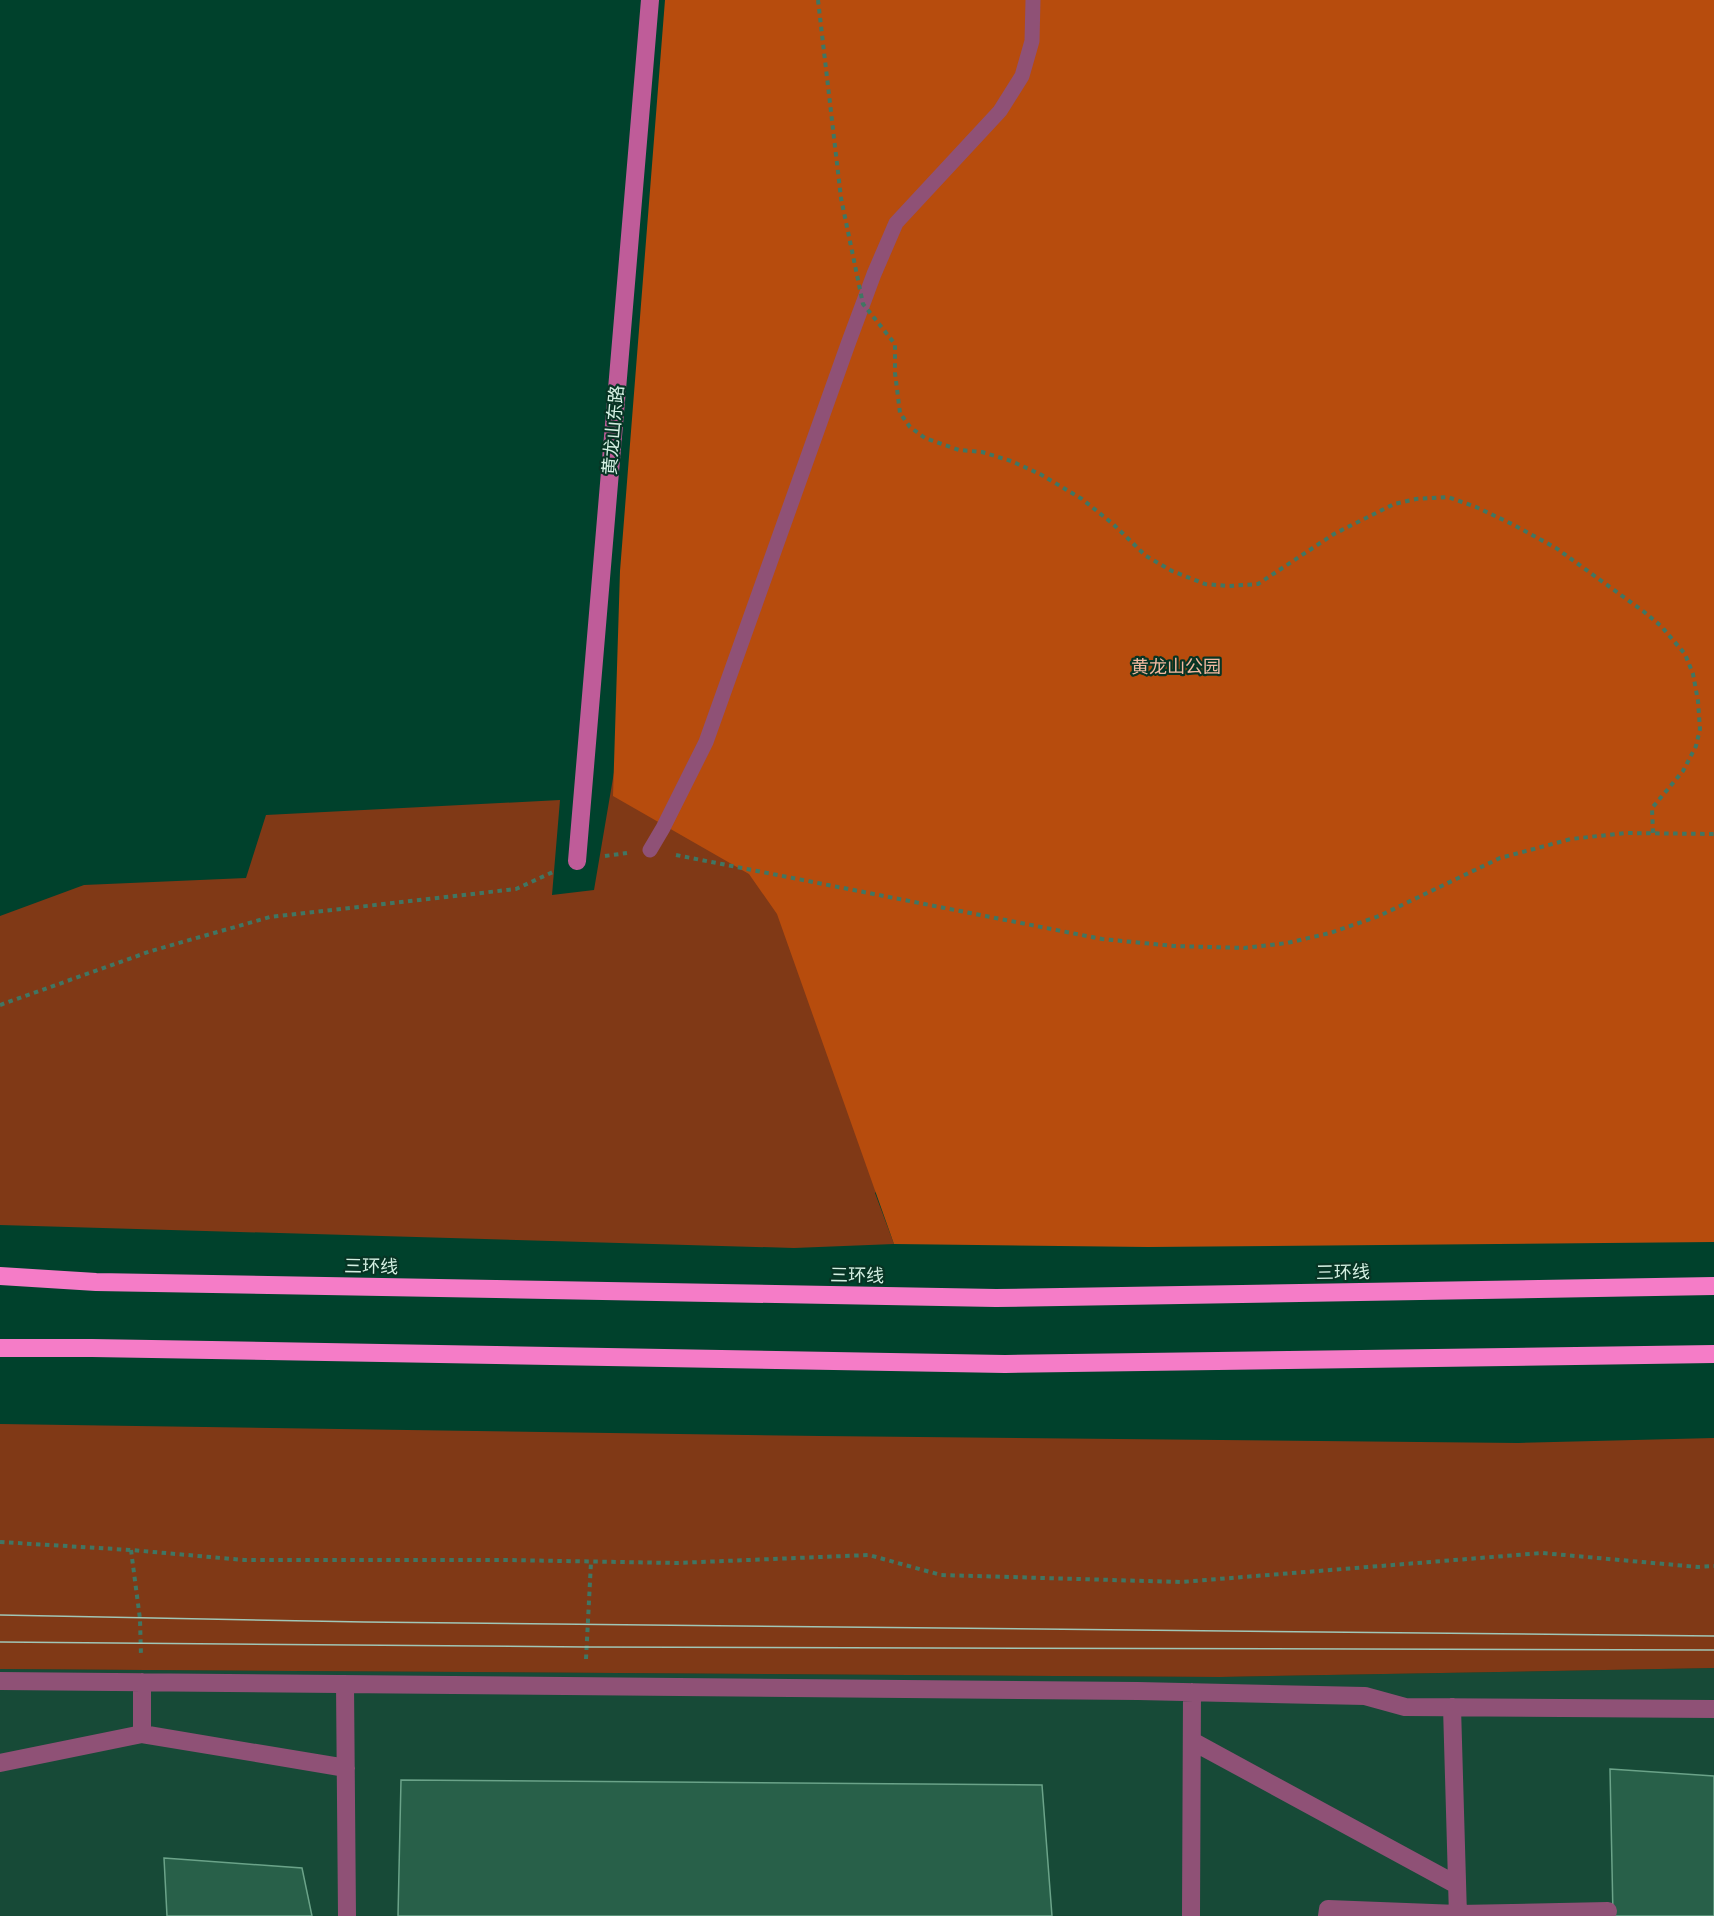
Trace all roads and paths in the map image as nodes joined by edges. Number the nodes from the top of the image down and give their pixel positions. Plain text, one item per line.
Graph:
1 (650, 0) edge
2 (818, 0) edge
3 (1033, 0) edge
4 (863, 303) junction
5 (1653, 833) junction
6 (1714, 834) edge
7 (650, 850) junction
8 (577, 861) junction
9 (0, 1005) edge
10 (0, 1276) edge
11 (1714, 1286) edge
12 (0, 1348) edge
13 (1714, 1354) edge
14 (0, 1542) edge
15 (131, 1550) junction
16 (591, 1562) junction
17 (1714, 1566) edge
18 (0, 1681) edge
19 (141, 1682) junction
20 (345, 1684) junction
21 (587, 1686) junction
22 (1192, 1692) junction
23 (1452, 1707) junction
24 (1714, 1709) edge
25 (142, 1734) junction
26 (1192, 1741) junction
27 (0, 1763) edge
28 (346, 1768) junction
29 (1457, 1885) junction
30 (1608, 1911) dead end
31 (1458, 1915) edge
32 (347, 1916) edge
33 (1191, 1916) edge
34 (1327, 1916) edge

1 - 8 street, 黄龙山东路
2 - 4 path, bridge
3 - 4 lane
4 - 5 path, bridge
4 - 7 lane
5 - 6 path
5 - 7 path
7 - 8 path
8 - 9 path
10 - 11 highway, 三环线
12 - 13 highway
14 - 15 path
15 - 16 path
15 - 19 path
16 - 17 path
16 - 21 path
18 - 19 street
19 - 20 street
19 - 25 street
20 - 21 street
20 - 28 street
21 - 22 street
22 - 23 street
22 - 26 street
23 - 24 street
23 - 29 street
25 - 27 street
25 - 28 street
26 - 29 street
26 - 33 street
28 - 32 street
29 - 31 street
30 - 31 street
31 - 34 street

